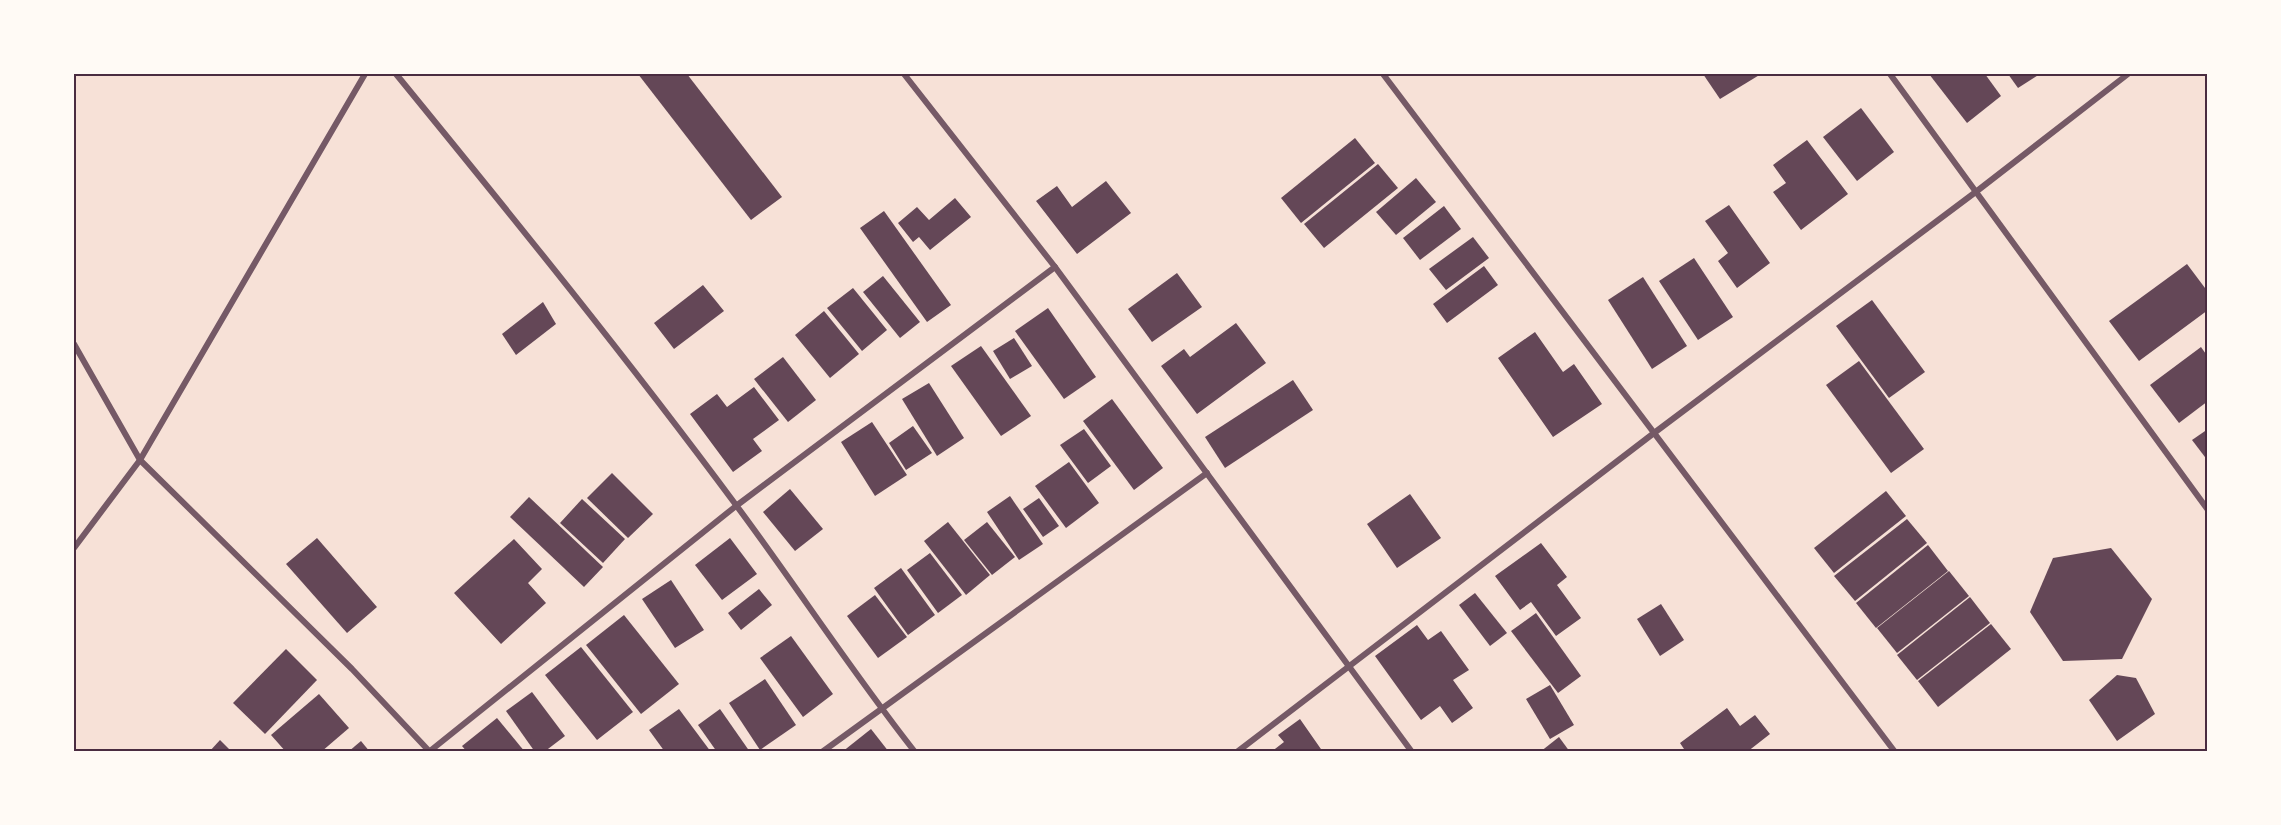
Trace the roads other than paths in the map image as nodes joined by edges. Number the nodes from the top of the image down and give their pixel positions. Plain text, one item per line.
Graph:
1 (365, 74) edge
2 (396, 74) edge
3 (904, 74) edge
4 (1383, 74) edge
5 (1890, 74) edge
6 (2128, 74) edge
7 (1977, 191) junction
8 (1054, 267) junction
9 (74, 344) edge
10 (1654, 433) junction
11 (140, 460) junction
12 (1207, 473) junction
13 (736, 506) junction
14 (2208, 510) edge
15 (74, 548) edge
16 (1349, 667) junction
17 (881, 708) junction
18 (430, 751) edge
19 (822, 752) edge
20 (915, 752) edge
21 (1237, 752) edge
22 (1412, 752) edge
23 (1895, 752) edge

1 - 11 street
2 - 13 street
3 - 8 street
4 - 10 street
5 - 7 street
6 - 7 street
7 - 10 street
7 - 14 street
8 - 12 street
8 - 13 street
9 - 11 street
10 - 16 street
10 - 23 street
11 - 15 street
11 - 18 street
12 - 16 street
12 - 17 street
13 - 17 street
13 - 18 street
16 - 21 street
16 - 22 street
17 - 19 street
17 - 20 street

